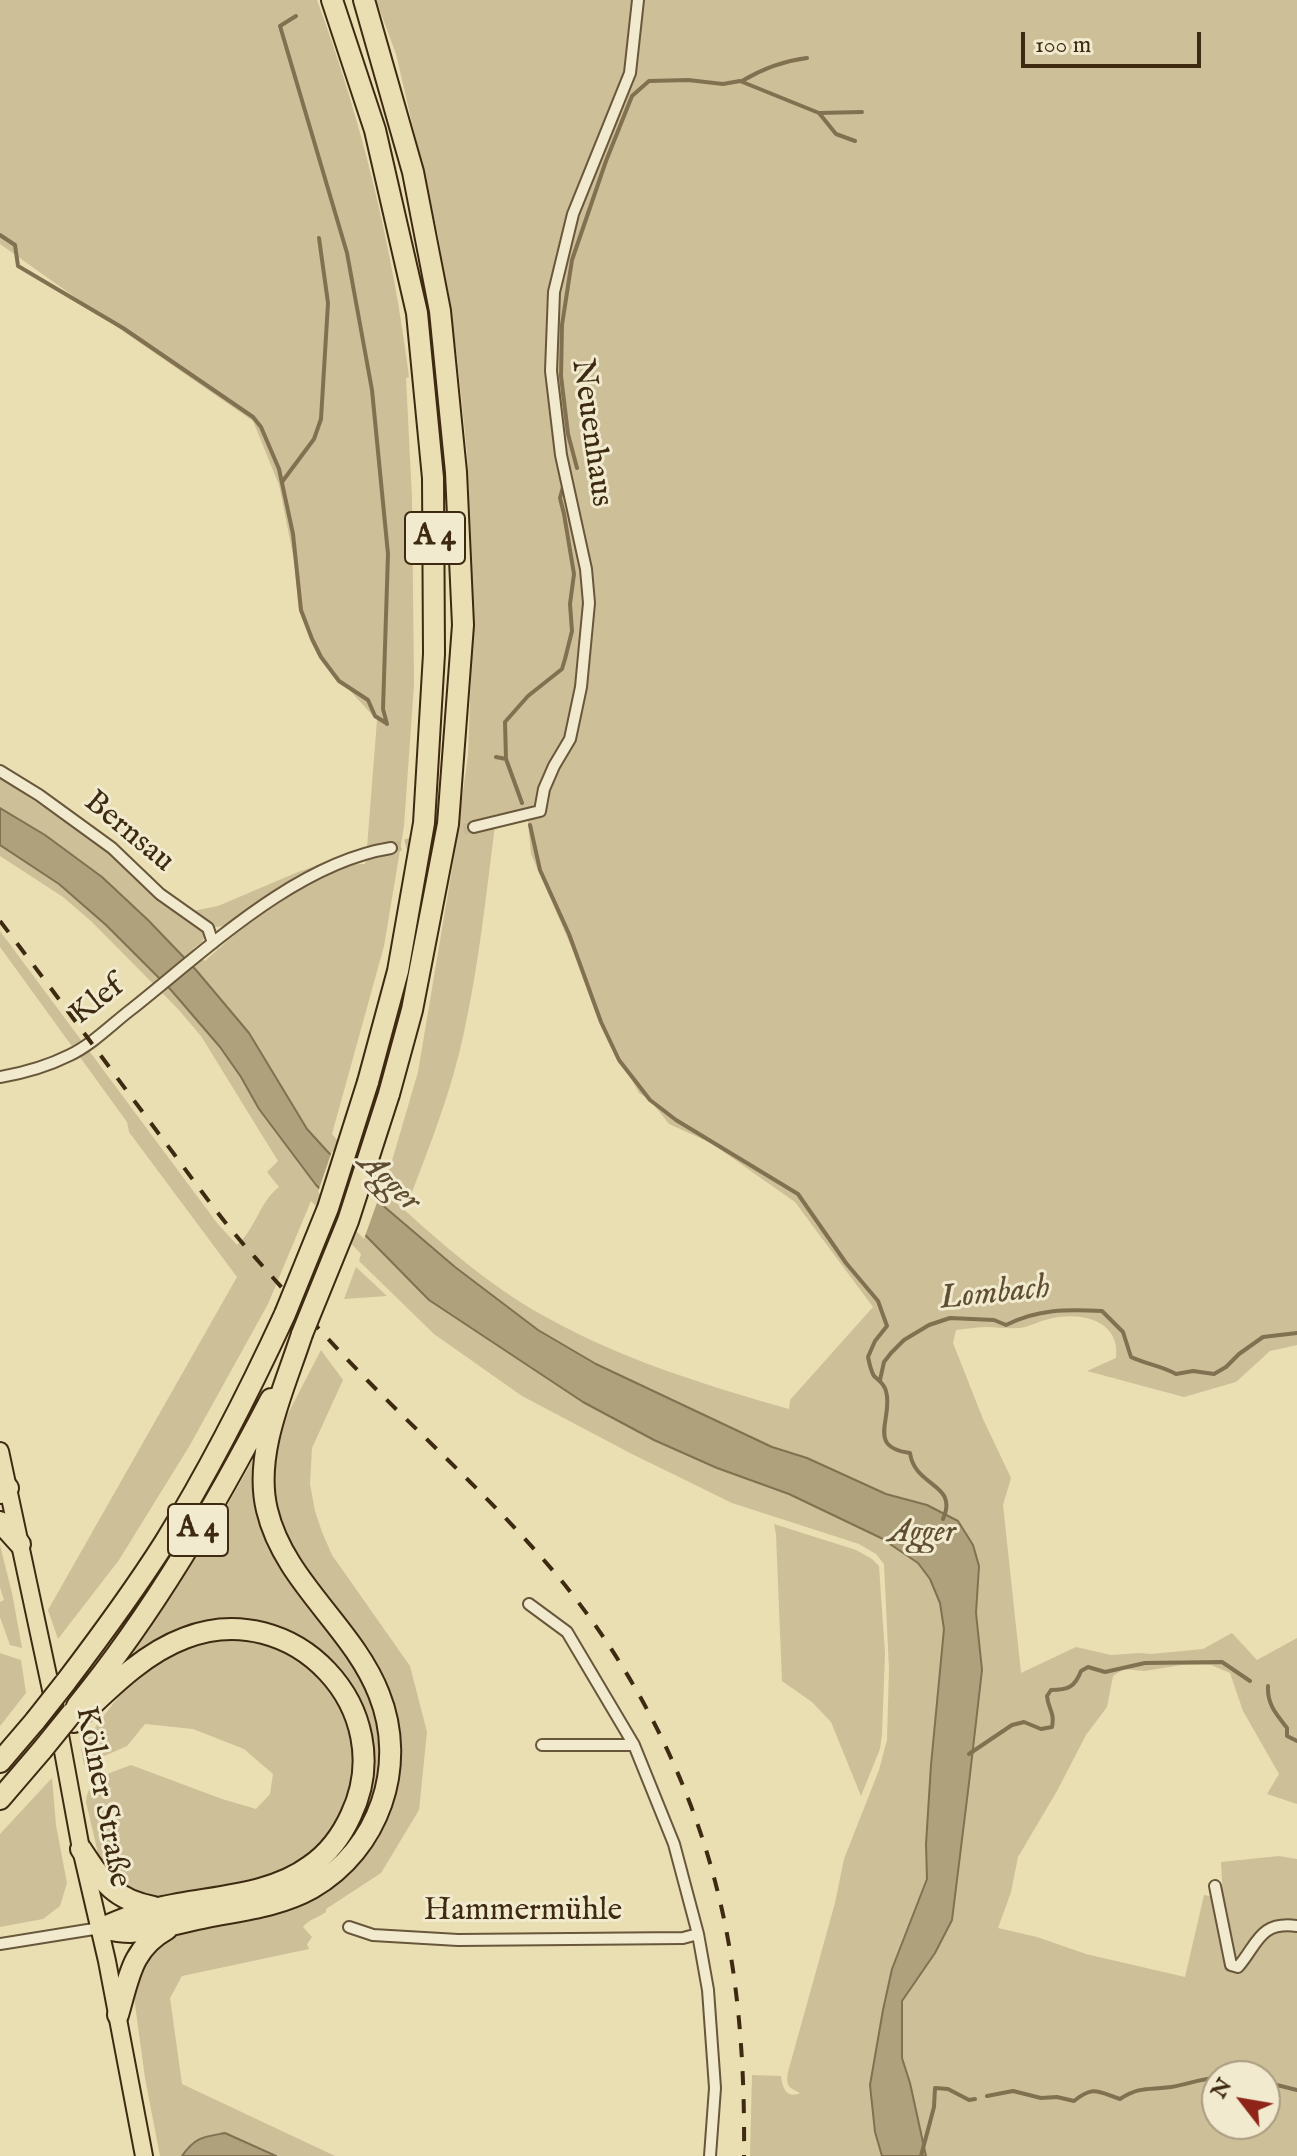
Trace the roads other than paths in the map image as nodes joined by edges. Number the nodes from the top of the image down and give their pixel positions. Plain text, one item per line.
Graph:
1 (332, 0) edge
2 (364, 0) edge
3 (638, 0) edge
4 (0, 771) edge
5 (474, 827) tunnel mouth
6 (391, 848) tunnel mouth
7 (213, 943) junction
8 (0, 1077) edge
9 (302, 1334) junction
10 (0, 1451) edge
11 (3, 1489) edge
12 (0, 1522) edge
13 (20, 1544) junction
14 (529, 1604) dead end
15 (34, 1716) junction
16 (73, 1717) junction
17 (0, 1739) edge
18 (542, 1745) dead end
19 (634, 1745) junction
20 (0, 1762) edge
21 (0, 1799) edge
22 (81, 1849) junction
23 (1215, 1886) dead end
24 (158, 1908) junction
25 (177, 1924) junction
26 (1297, 1926) edge
27 (349, 1927) dead end
28 (100, 1928) junction
29 (698, 1934) junction
30 (0, 1944) edge
31 (118, 2015) junction
32 (144, 2156) edge
33 (710, 2156) edge

1 - 15 highway, A 4, bridge
2 - 9 highway, A 4, bridge
3 - 5 street, Neuenhaus
4 - 7 street, Bernsau
6 - 7 street
7 - 8 street, Klef
9 - 16 highway, A 4
9 - 25 highway
10 - 11 main road, Kölner Straße
11 - 13 main road, Kölner Straße
12 - 13 highway
13 - 22 main road, Kölner Straße
14 - 19 street
15 - 17 highway
15 - 20 highway
16 - 21 highway, bridge
16 - 24 highway
18 - 19 street
19 - 29 street
22 - 24 highway
22 - 28 main road, Kölner Straße
23 - 26 street
24 - 28 highway
25 - 28 highway
25 - 31 highway
27 - 29 street, Hammermühle
28 - 30 street
28 - 31 main road, Kölner Straße
29 - 33 street
31 - 32 main road, Kölner Straße

